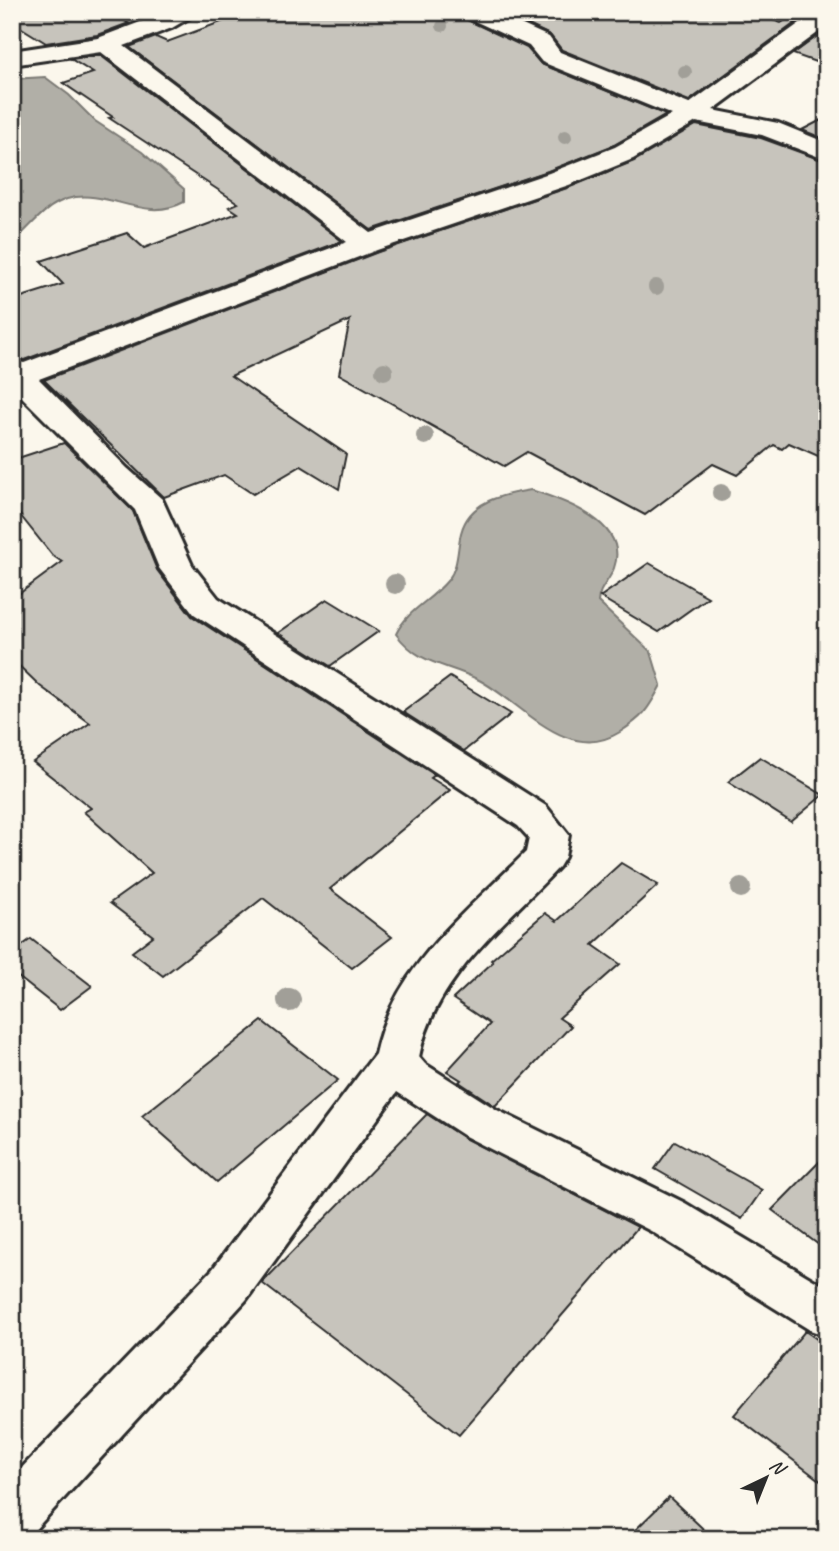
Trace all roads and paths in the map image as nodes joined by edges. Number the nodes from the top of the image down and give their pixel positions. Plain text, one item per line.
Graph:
1 (187, 12) edge
2 (474, 12) edge
3 (827, 15) edge
4 (107, 44) junction
5 (12, 58) edge
6 (692, 114) junction
7 (827, 152) edge
8 (367, 244) junction
9 (15, 372) edge
10 (396, 1060) junction
11 (827, 1314) edge
12 (12, 1516) edge

1 - 4 street
2 - 6 street
3 - 6 street
4 - 5 street
4 - 8 street
6 - 7 street
6 - 8 street
8 - 9 street
9 - 10 street
10 - 11 street
10 - 12 street

